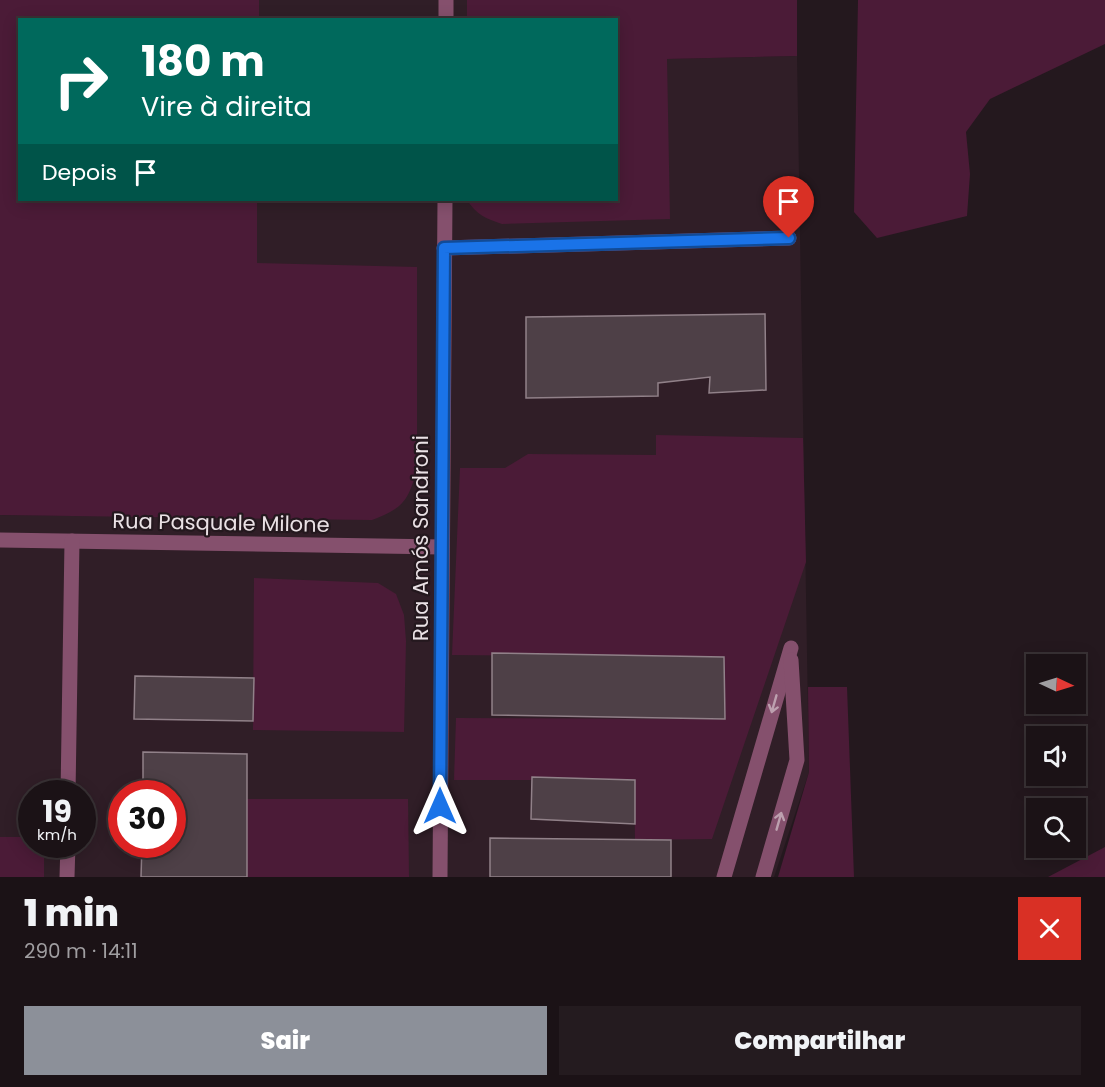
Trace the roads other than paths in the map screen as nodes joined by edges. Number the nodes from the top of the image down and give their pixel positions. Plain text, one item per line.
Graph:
1 (446, 0) edge
2 (446, 18) edge
3 (445, 201) edge
4 (789, 238) dead end
5 (444, 248) junction
6 (0, 540) edge
7 (72, 541) junction
8 (442, 547) junction
9 (68, 780) edge
10 (68, 858) edge
11 (67, 877) edge
12 (440, 877) edge
13 (724, 877) edge
14 (763, 877) edge

1 - 2 street
3 - 5 street, Rua Amós Sandroni
4 - 5 street
5 - 8 street, Rua Amós Sandroni
6 - 7 street, Rua Pasquale Milone
7 - 8 street, Rua Pasquale Milone
7 - 9 street
8 - 12 street, Rua Amós Sandroni
10 - 11 street
14 -> 13 street

